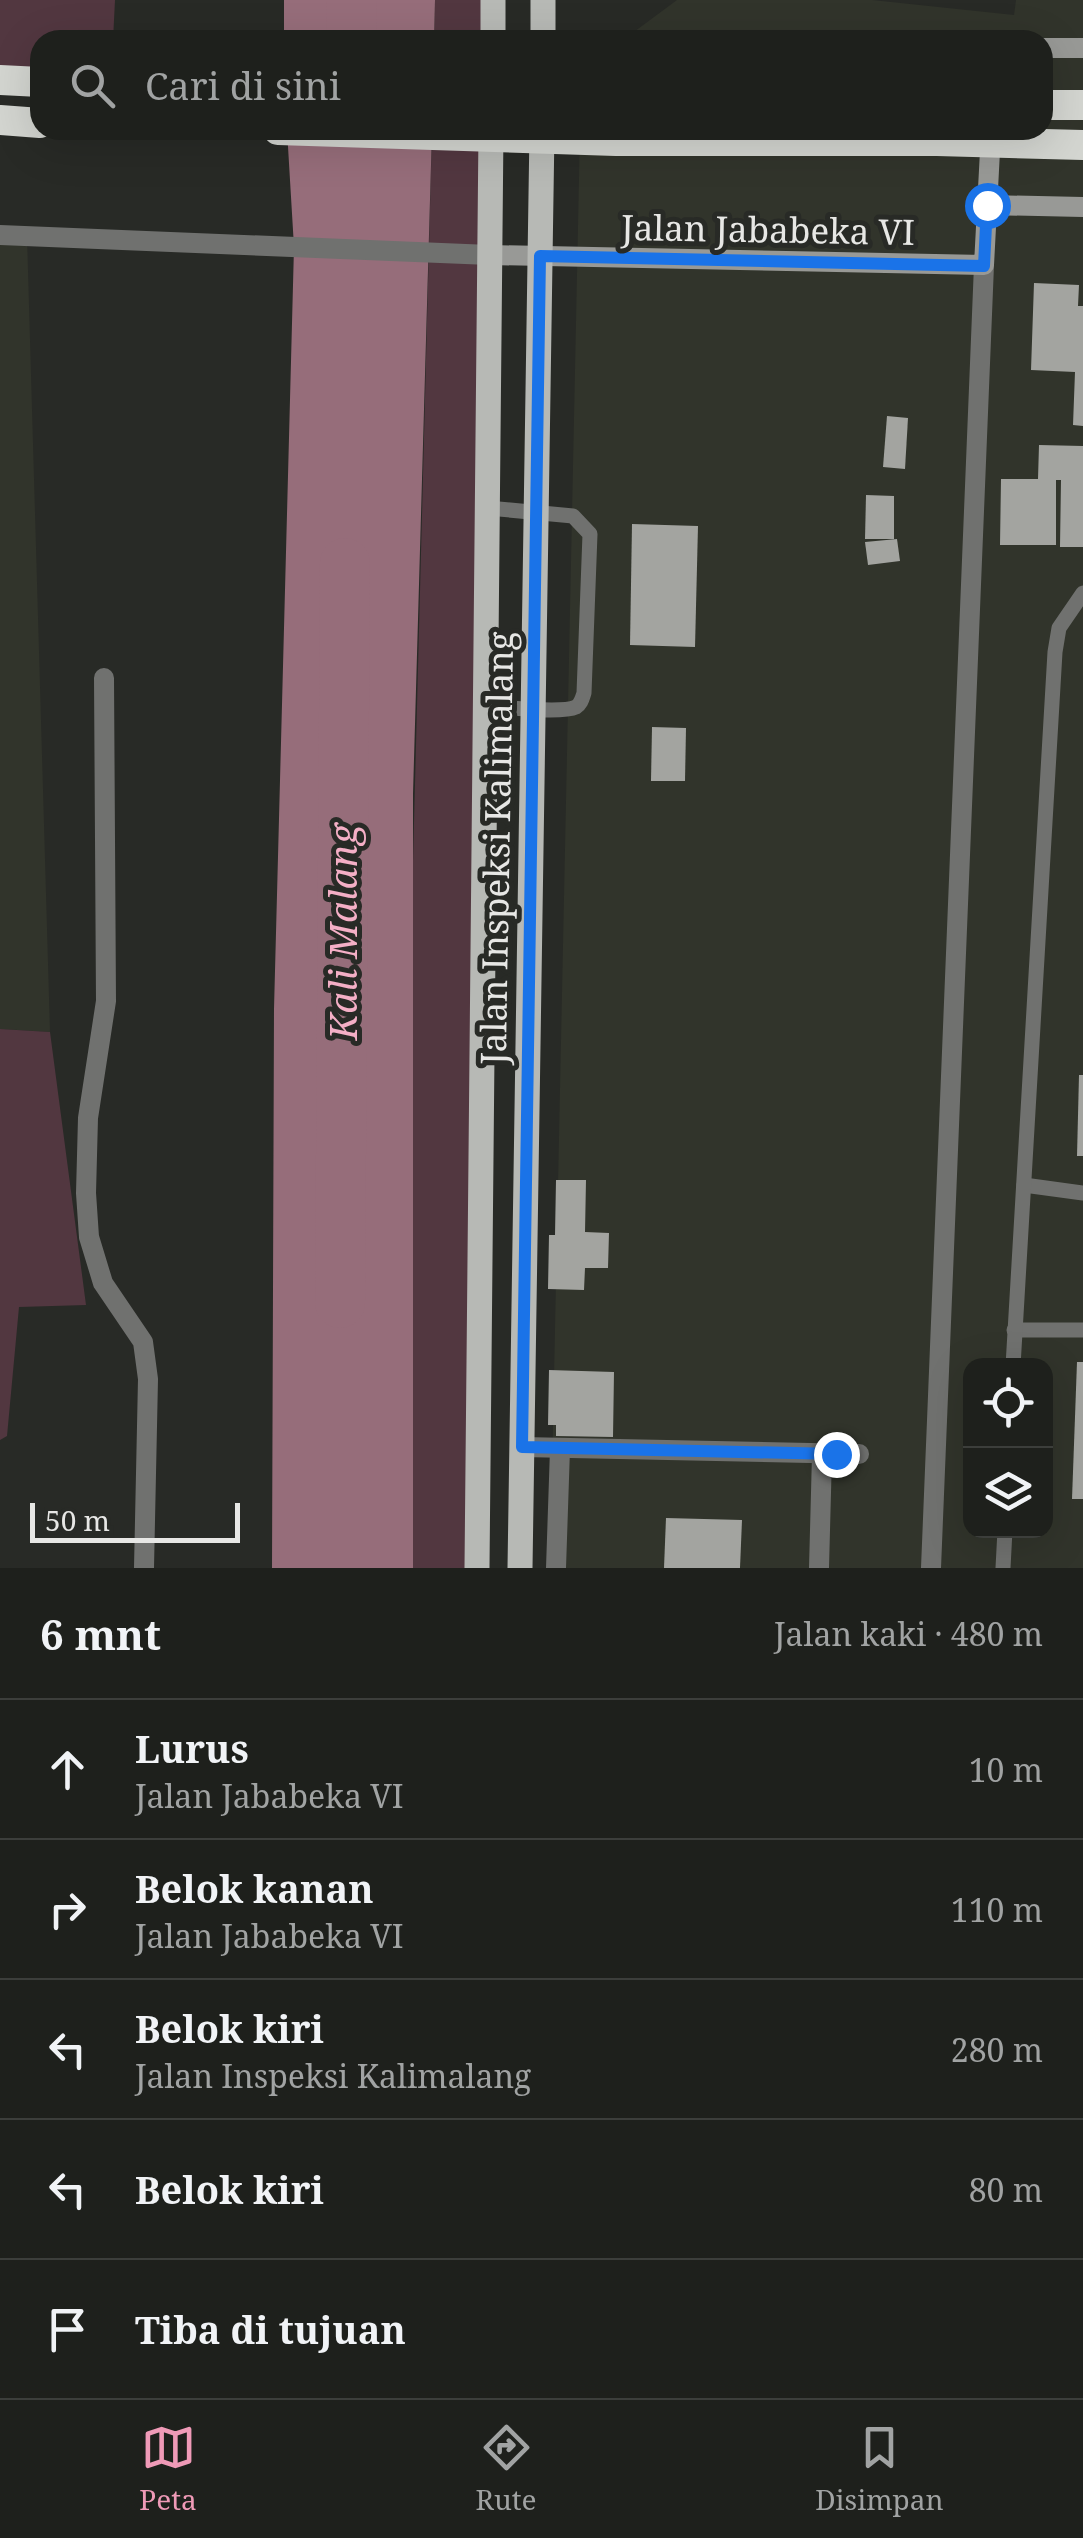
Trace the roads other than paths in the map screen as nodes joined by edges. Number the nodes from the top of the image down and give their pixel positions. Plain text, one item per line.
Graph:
1 (493, 0) edge
2 (544, 0) edge
3 (492, 30) edge
4 (543, 30) edge
5 (1053, 48) edge
6 (1083, 48) edge
7 (1053, 105) edge
8 (1083, 105) edge
9 (490, 140) edge
10 (542, 140) edge
11 (616, 140) edge
12 (991, 140) edge
13 (1083, 144) edge
14 (987, 205) junction
15 (1083, 207) edge
16 (0, 235) edge
17 (480, 254) junction
18 (540, 256) junction
19 (984, 266) junction
20 (488, 508) junction
21 (536, 512) junction
22 (1083, 593) edge
23 (104, 678) dead end
24 (485, 706) junction
25 (533, 710) junction
26 (1024, 1185) junction
27 (1083, 1194) edge
28 (1014, 1330) junction
29 (1083, 1330) edge
30 (1013, 1358) edge
31 (522, 1447) junction
32 (560, 1449) junction
33 (859, 1454) dead end
34 (822, 1455) junction
35 (1005, 1538) edge
36 (144, 1568) edge
37 (477, 1568) edge
38 (520, 1568) edge
39 (556, 1568) edge
40 (818, 1568) edge
41 (932, 1568) edge
42 (1003, 1568) edge

1 - 3 main road
2 - 4 main road
5 - 6 main road
7 - 8 highway
9 - 17 main road, Jalan Inspeksi Kalimalang
10 - 18 main road, Jalan Inspeksi Kalimalang
11 - 13 highway
12 - 14 main road
14 - 15 main road
14 - 19 main road
16 - 17 street
17 - 18 main road, Jalan Jababeka VI
17 - 20 main road, Jalan Inspeksi Kalimalang
18 - 19 main road, Jalan Jababeka VI
18 - 21 main road, Jalan Inspeksi Kalimalang
19 - 41 street
20 - 21 lane
20 - 24 main road, Jalan Inspeksi Kalimalang
21 - 25 main road, Jalan Inspeksi Kalimalang
21 - 25 lane
22 - 26 lane
23 - 36 street
24 - 25 lane
24 - 37 main road, Jalan Inspeksi Kalimalang
25 - 31 main road, Jalan Inspeksi Kalimalang
26 - 27 lane
26 - 28 lane
28 - 29 lane
28 - 30 lane
31 - 32 street
31 - 38 main road, Jalan Inspeksi Kalimalang
32 - 34 street
32 - 39 street
33 - 34 street
34 - 40 street
35 - 42 lane

